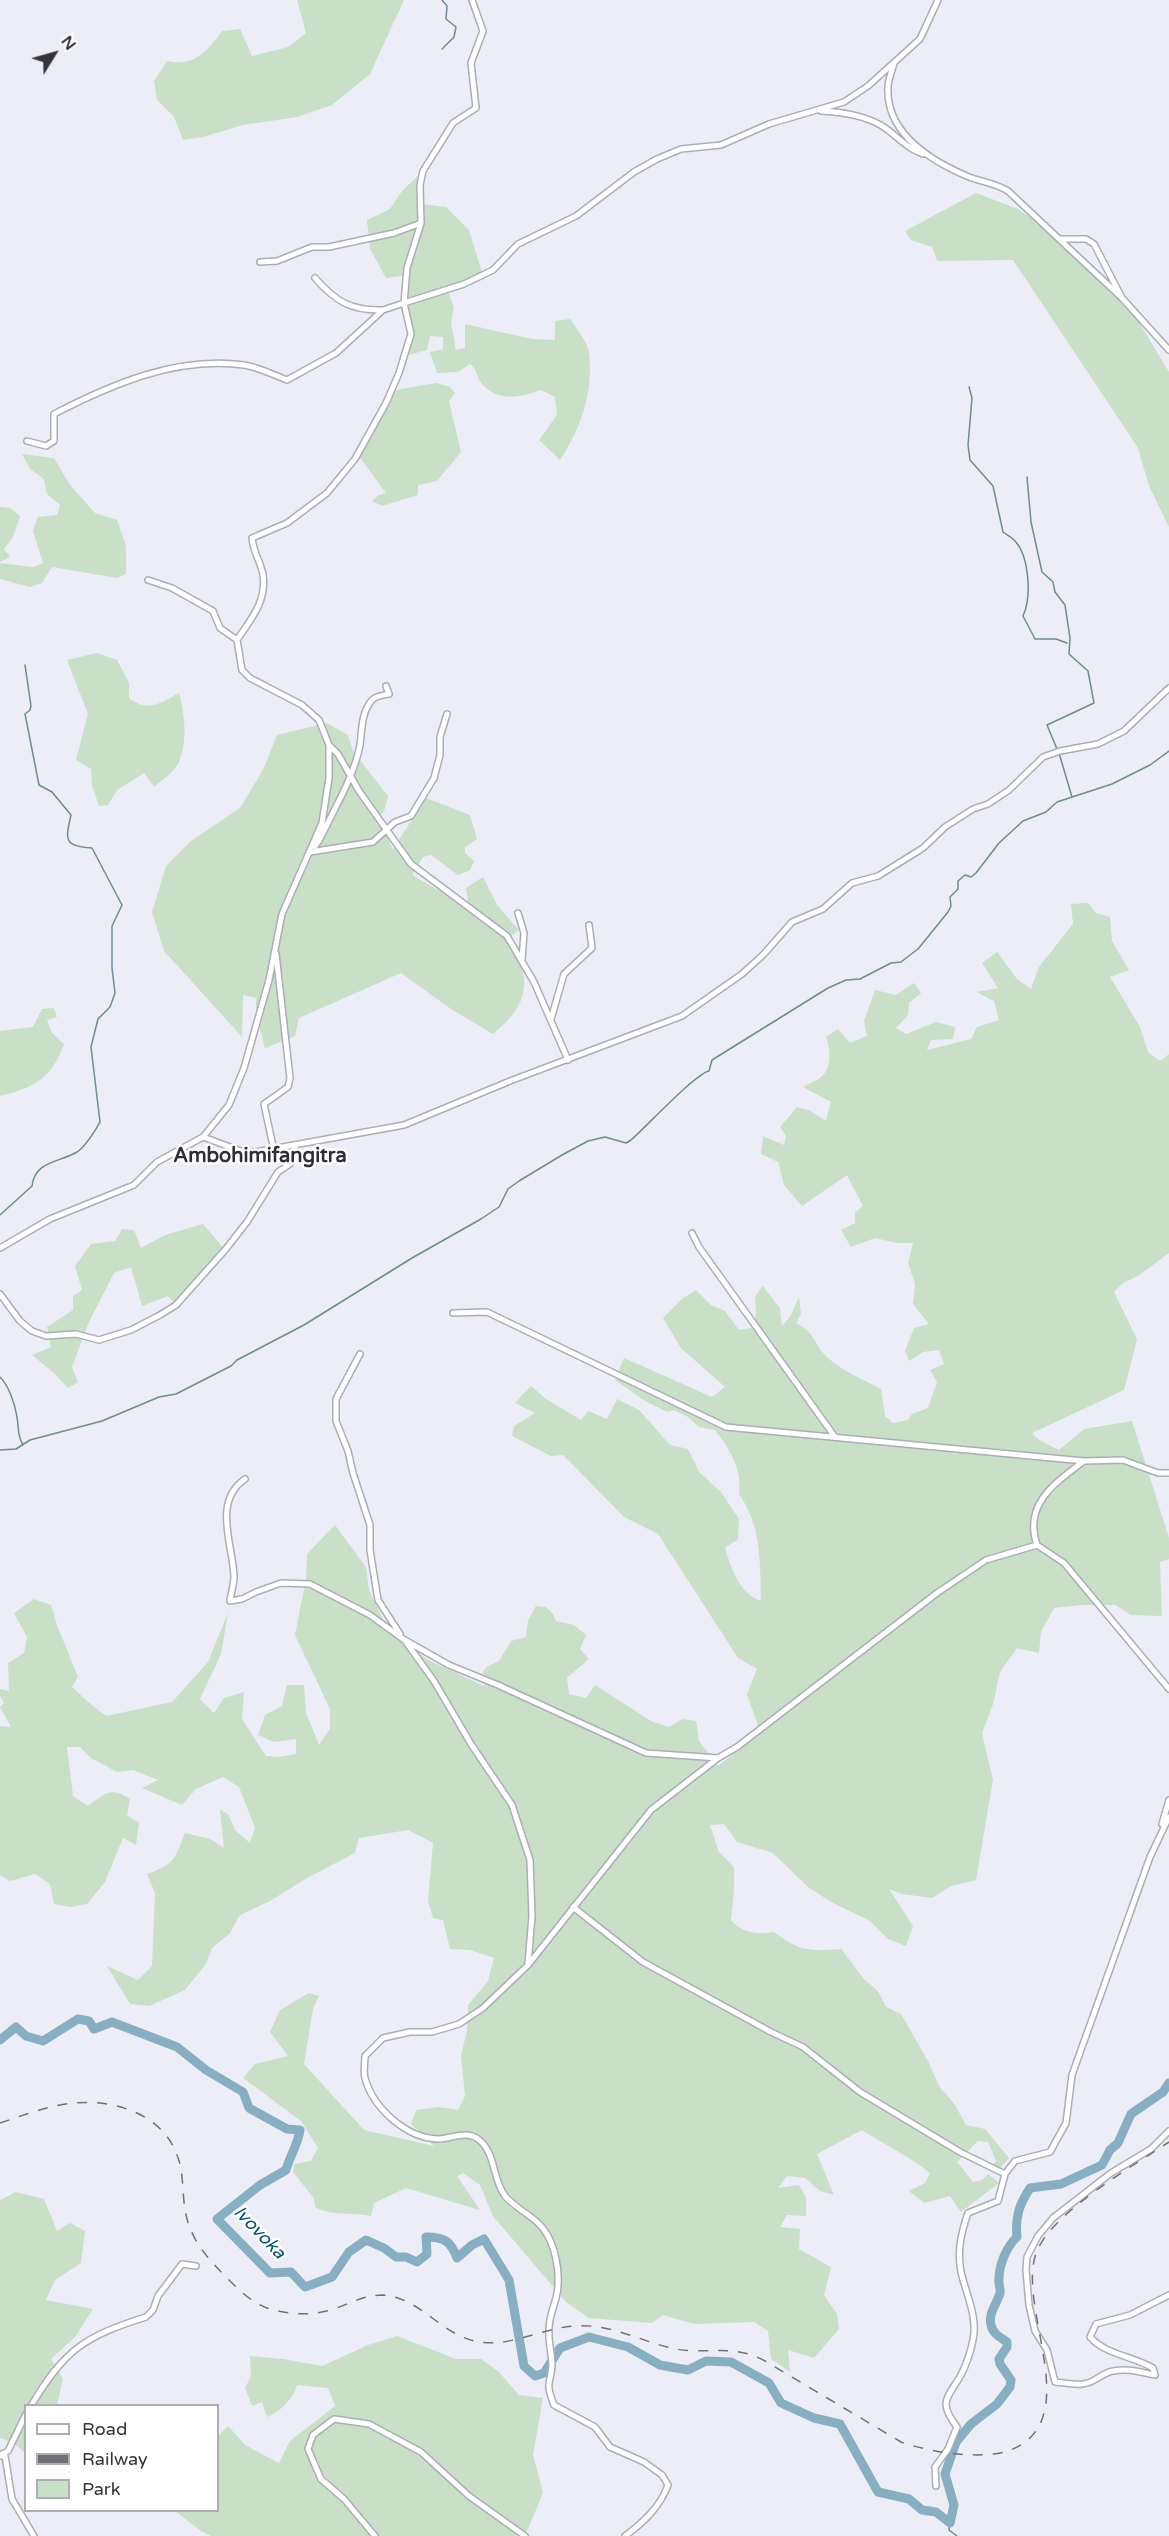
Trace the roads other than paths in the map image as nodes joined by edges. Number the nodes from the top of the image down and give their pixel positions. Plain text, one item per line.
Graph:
1 (472, 0) edge
2 (938, 0) edge
3 (894, 63) junction
4 (816, 111) junction
5 (941, 162) junction
6 (421, 222) junction
7 (1060, 239) junction
8 (260, 262) dead end
9 (315, 278) dead end
10 (1122, 298) junction
11 (404, 303) junction
12 (383, 310) junction
13 (1169, 350) edge
14 (27, 441) dead end
15 (148, 580) dead end
16 (237, 640) junction
17 (386, 686) dead end
18 (1169, 688) edge
19 (447, 714) dead end
20 (329, 745) junction
21 (350, 776) junction
22 (386, 831) junction
23 (310, 852) junction
24 (518, 913) dead end
25 (590, 926) dead end
26 (276, 947) junction
27 (522, 959) junction
28 (551, 1019) junction
29 (568, 1060) junction
30 (203, 1137) junction
31 (296, 1145) junction
32 (274, 1150) junction
33 (692, 1233) dead end
34 (0, 1248) edge
35 (0, 1294) edge
36 (453, 1313) dead end
37 (360, 1354) dead end
38 (835, 1437) junction
39 (1084, 1461) junction
40 (1169, 1473) edge
41 (245, 1479) dead end
42 (1037, 1545) junction
43 (404, 1639) junction
44 (1169, 1689) edge
45 (718, 1758) junction
46 (1169, 1800) edge
47 (1169, 1817) edge
48 (1159, 1835) junction
49 (573, 1907) junction
50 (528, 1965) junction
51 (1169, 2131) edge
52 (1005, 2174) junction
53 (196, 2266) dead end
54 (1169, 2295) edge
55 (32, 2404) edge
56 (24, 2418) edge
57 (0, 2455) edge
58 (936, 2486) dead end
59 (34, 2536) edge
60 (375, 2536) edge
61 (525, 2536) edge
62 (625, 2536) edge

1 - 6 street
2 - 3 street
3 - 4 street
3 - 5 street
4 - 5 street
4 - 11 street
5 - 7 street
6 - 8 street
6 - 11 street
7 - 10 street
7 - 10 street
9 - 12 street
10 - 13 street
11 - 12 street
11 - 16 street
12 - 14 street
15 - 16 street
16 - 20 street
17 - 21 street
18 - 29 street
19 - 22 street
20 - 21 street
20 - 23 street
21 - 22 street
21 - 23 street
22 - 23 street
22 - 27 street
23 - 26 street
24 - 27 street
25 - 28 street
26 - 30 street
26 - 32 street
27 - 28 street
28 - 29 street
29 - 31 street
30 - 32 street
30 - 34 street
31 - 32 street
31 - 35 street
33 - 38 street
36 - 38 street
37 - 43 street
38 - 39 street
39 - 40 street
39 - 42 street
41 - 43 street
42 - 44 street
42 - 45 street
43 - 45 street
43 - 50 street
45 - 49 street
46 - 48 street
47 - 48 street
48 - 52 street
49 - 50 street
49 - 52 street
50 - 62 street
51 - 54 street
52 - 58 street
53 - 55 street
56 - 57 street
57 - 59 street
60 - 61 street

